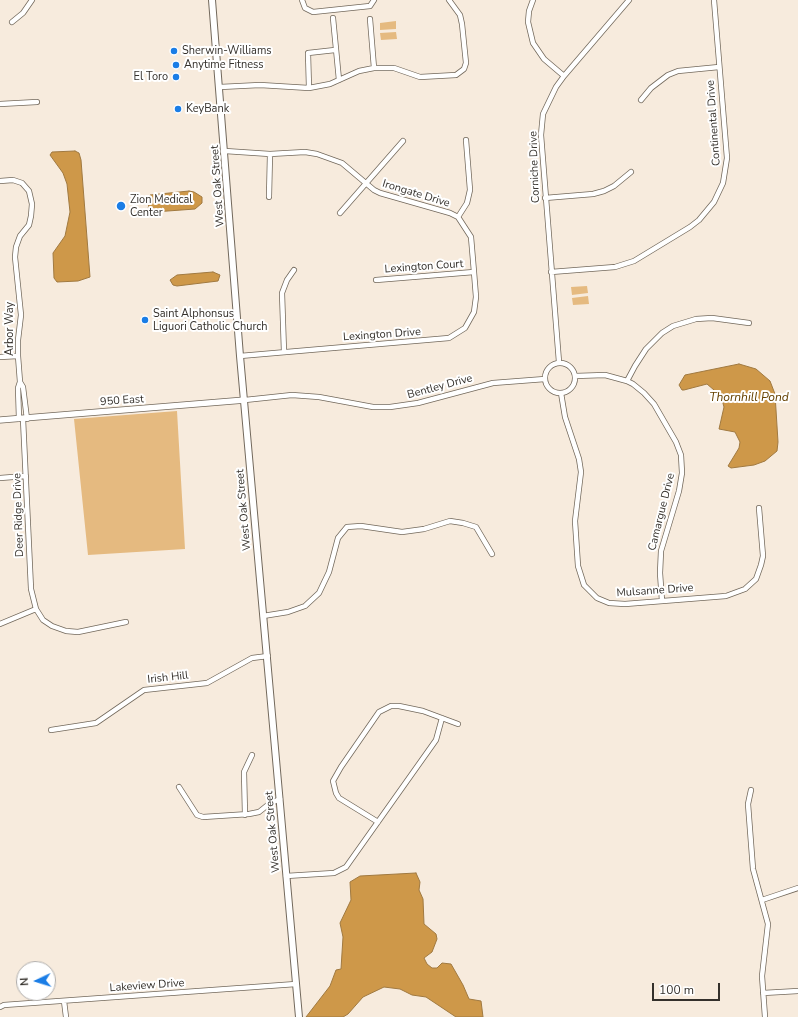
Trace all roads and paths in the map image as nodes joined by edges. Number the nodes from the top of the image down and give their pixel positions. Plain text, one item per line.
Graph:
1 (32, 0) edge
2 (212, 0) edge
3 (302, 0) edge
4 (449, 0) edge
5 (533, 0) edge
6 (629, 0) edge
7 (714, 0) edge
8 (373, 2) edge
9 (333, 18) dead end
10 (370, 19) dead end
11 (12, 22) dead end
12 (335, 50) junction
13 (719, 66) junction
14 (374, 68) junction
15 (564, 76) junction
16 (339, 80) junction
17 (220, 87) junction
18 (309, 88) junction
19 (641, 100) dead end
20 (37, 102) dead end
21 (0, 104) edge
22 (466, 140) dead end
23 (403, 141) dead end
24 (225, 151) junction
25 (270, 154) junction
26 (631, 172) dead end
27 (0, 181) edge
28 (367, 183) junction
29 (269, 197) dead end
30 (545, 198) junction
31 (340, 213) dead end
32 (458, 217) junction
33 (294, 270) dead end
34 (474, 272) junction
35 (551, 272) junction
36 (376, 280) dead end
37 (748, 323) dead end
38 (284, 352) junction
39 (18, 356) junction
40 (240, 356) junction
41 (0, 357) edge
42 (559, 362) junction
43 (575, 376) junction
44 (545, 379) junction
45 (627, 381) junction
46 (561, 393) junction
47 (244, 400) junction
48 (23, 419) junction
49 (0, 420) edge
50 (26, 476) junction
51 (0, 478) edge
52 (759, 508) dead end
53 (492, 554) dead end
54 (662, 601) junction
55 (36, 609) junction
56 (263, 616) junction
57 (126, 622) dead end
58 (0, 624) edge
59 (268, 656) junction
60 (442, 718) junction
61 (458, 724) dead end
62 (51, 730) dead end
63 (252, 755) dead end
64 (179, 787) dead end
65 (751, 790) dead end
66 (280, 799) junction
67 (245, 815) junction
68 (378, 822) junction
69 (286, 876) junction
70 (798, 888) edge
71 (762, 900) junction
72 (296, 984) junction
73 (798, 991) edge
74 (763, 993) junction
75 (64, 1001) junction
76 (0, 1007) edge
77 (66, 1017) edge
78 (299, 1017) edge
79 (765, 1017) edge

1 - 11 street
2 - 17 main road, West Oak Street
3 - 8 street
4 - 14 street
5 - 15 street
6 - 15 street, Corniche Drive
7 - 13 street, Continental Drive
9 - 12 street
10 - 14 street
12 - 16 street
12 - 18 street
13 - 19 street
13 - 35 street, Continental Drive
14 - 16 street
15 - 30 street, Corniche Drive
16 - 18 street
17 - 18 street
17 - 24 main road, West Oak Street
20 - 21 street
22 - 32 street
23 - 28 street
24 - 25 street, Irongate Drive
24 - 40 main road, West Oak Street
25 - 28 street, Irongate Drive
25 - 29 street
26 - 30 street
27 - 39 street, Arbor Way
28 - 31 street
28 - 32 street, Irongate Drive
30 - 35 street, Corniche Drive
32 - 34 street, Irongate Drive
33 - 38 street
34 - 36 street, Lexington Court
34 - 38 street, Lexington Drive
35 - 42 street, Corniche Drive
37 - 45 street
38 - 40 street, Lexington Drive
39 - 41 street
39 - 48 street, Arbor Way
40 - 47 main road, West Oak Street
42 - 43 street
42 - 44 street
43 - 45 street, Camargue Drive
43 - 46 street
44 - 46 street
44 - 47 street, Bentley Drive
45 - 54 street, Camargue Drive
46 - 54 street, Mulsanne Drive
47 - 48 street, 950 East
47 - 56 main road, West Oak Street
48 - 49 street, 950 East
48 - 50 street, Deer Ridge Drive
50 - 51 street
50 - 55 street, Deer Ridge Drive
52 - 54 street, Mulsanne Drive
53 - 56 street
55 - 57 street
55 - 58 street
56 - 59 main road, West Oak Street
59 - 62 street, Irish Hill
59 - 66 main road, West Oak Street
60 - 61 street
60 - 68 street
60 - 68 street
63 - 67 street
64 - 67 street
65 - 71 street
66 - 67 street
66 - 69 main road, West Oak Street
68 - 69 street
69 - 72 main road, West Oak Street
70 - 71 street
71 - 74 street
72 - 75 street, Lakeview Drive
72 - 78 main road, West Oak Street
73 - 74 street
74 - 79 street
75 - 76 street, Lakeview Drive
75 - 77 street

